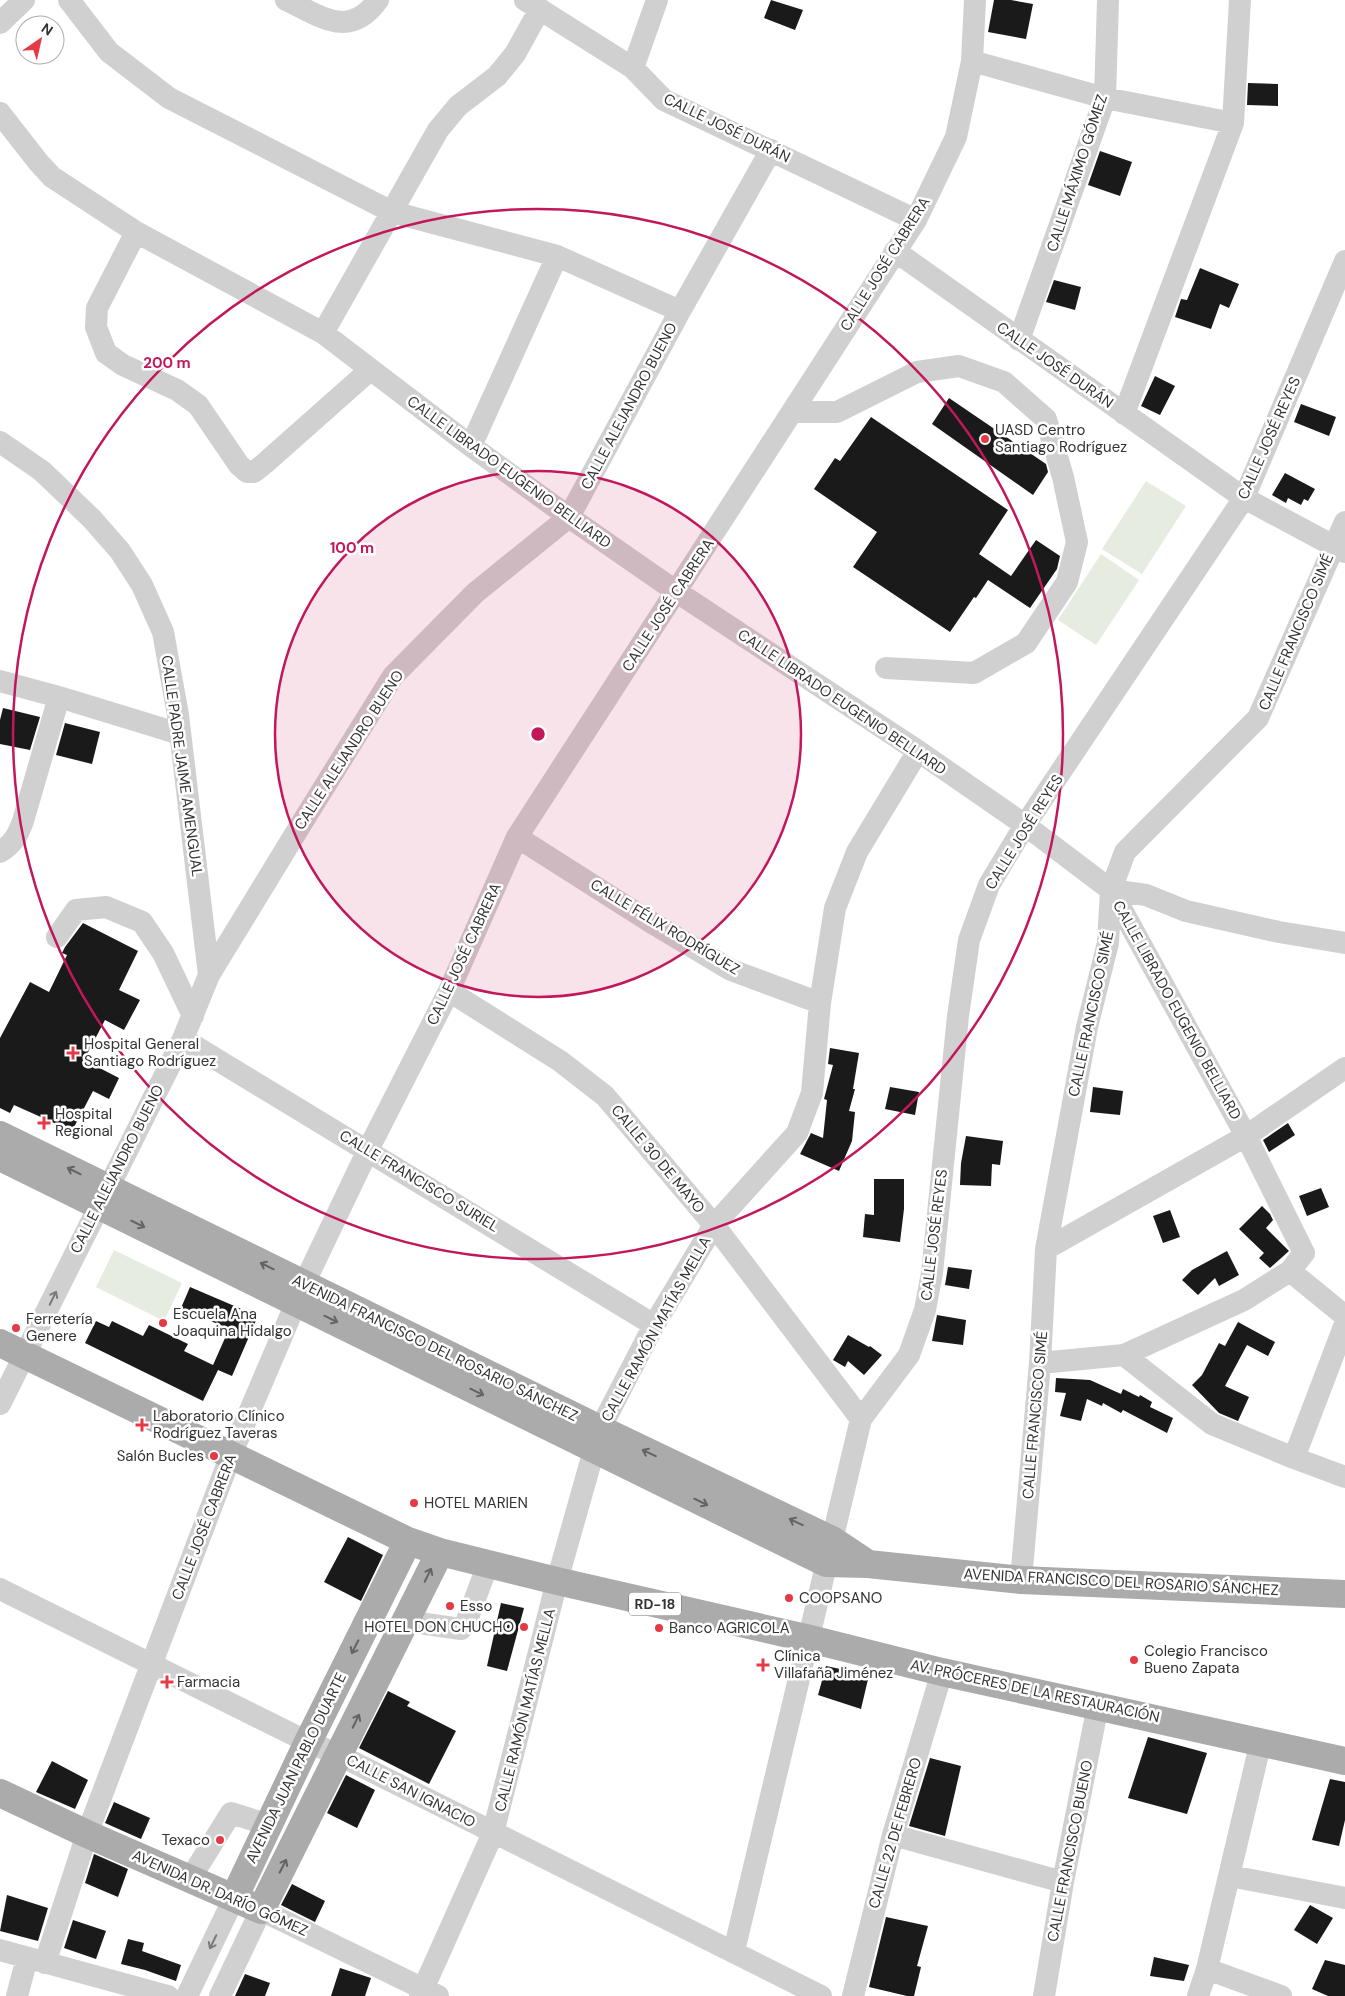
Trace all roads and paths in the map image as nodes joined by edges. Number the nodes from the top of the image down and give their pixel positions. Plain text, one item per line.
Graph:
1 (24, 0) edge
2 (69, 0) edge
3 (286, 0) edge
4 (378, 0) edge
5 (657, 0) edge
6 (975, 0) edge
7 (1108, 0) edge
8 (1240, 0) edge
9 (532, 4) edge
10 (0, 23) edge
11 (972, 61) junction
12 (633, 68) junction
13 (1104, 98) junction
14 (0, 113) edge
15 (1233, 123) junction
16 (771, 150) junction
17 (392, 212) junction
18 (916, 220) junction
19 (136, 232) junction
20 (895, 251) junction
21 (557, 256) junction
22 (1345, 261) edge
23 (680, 311) junction
24 (322, 333) junction
25 (1019, 340) junction
26 (370, 370) junction
27 (792, 412) junction
28 (1124, 414) junction
29 (471, 446) junction
30 (2, 448) edge
31 (1244, 498) junction
32 (568, 518) junction
33 (1345, 522) edge
34 (1339, 549) edge
35 (677, 592) junction
36 (886, 668) dead end
37 (0, 681) edge
38 (59, 697) junction
39 (180, 734) junction
40 (918, 751) junction
41 (1025, 825) junction
42 (517, 837) junction
43 (0, 852) edge
44 (1110, 890) junction
45 (56, 937) dead end
46 (1345, 943) edge
47 (209, 975) junction
48 (449, 991) junction
49 (820, 1003) junction
50 (193, 1016) junction
51 (183, 1039) junction
52 (1345, 1068) edge
53 (0, 1135) edge
54 (1246, 1136) junction
55 (368, 1150) junction
56 (0, 1157) edge
57 (103, 1196) junction
58 (714, 1225) junction
59 (1046, 1249) junction
60 (1290, 1271) junction
61 (300, 1293) junction
62 (1345, 1316) edge
63 (1345, 1324) edge
64 (654, 1325) junction
65 (0, 1343) edge
66 (24, 1355) junction
67 (1124, 1355) junction
68 (1040, 1363) junction
69 (0, 1404) edge
70 (861, 1419) junction
71 (597, 1440) junction
72 (231, 1455) junction
73 (1294, 1458) junction
74 (1345, 1477) edge
75 (408, 1541) junction
76 (829, 1551) junction
77 (440, 1552) junction
78 (488, 1564) junction
79 (1021, 1580) junction
80 (557, 1582) junction
81 (0, 1589) edge
82 (1345, 1594) edge
83 (406, 1621) junction
84 (810, 1639) junction
85 (152, 1663) junction
86 (942, 1672) junction
87 (1098, 1705) junction
88 (1261, 1741) junction
89 (308, 1742) junction
90 (339, 1755) junction
91 (1345, 1760) edge
92 (0, 1793) edge
93 (269, 1825) junction
94 (493, 1833) junction
95 (87, 1834) junction
96 (893, 1836) junction
97 (1230, 1876) junction
98 (190, 1879) junction
99 (1063, 1882) junction
100 (234, 1898) junction
101 (1345, 1898) edge
102 (261, 1910) junction
103 (0, 1950) edge
104 (734, 1951) junction
105 (36, 1961) junction
106 (1206, 1969) junction
107 (427, 1994) edge
108 (17, 1996) edge
109 (168, 1996) edge
110 (187, 1996) edge
111 (220, 1996) edge
112 (822, 1996) edge
113 (853, 1996) edge
114 (1044, 1996) edge
115 (1198, 1996) edge
116 (1281, 1996) edge

1 - 10 street
2 - 17 street
3 - 4 street
5 - 12 street
6 - 11 street, CALLE JOSÉ CABRERA
7 - 13 street, CALLE MÁXIMO GÓMEZ
8 - 15 street
9 - 12 street, CALLE JOSÉ DURÁN
9 - 17 street
11 - 13 street
11 - 18 street, CALLE JOSÉ CABRERA
12 - 16 street, CALLE JOSÉ DURÁN
13 - 15 street
13 - 25 street, CALLE MÁXIMO GÓMEZ
14 - 19 street, CALLE LIBRADO EUGENIO BELLIARD
15 - 28 street
16 - 18 street, CALLE JOSÉ DURÁN
16 - 23 street, CALLE ALEJANDRO BUENO
17 - 21 street
17 - 24 street
18 - 20 street, CALLE JOSÉ CABRERA
19 - 24 street, CALLE LIBRADO EUGENIO BELLIARD
19 - 26 street
20 - 25 street, CALLE JOSÉ DURÁN
20 - 27 street, CALLE JOSÉ CABRERA
21 - 23 street
21 - 29 street
22 - 31 street, CALLE JOSÉ REYES
23 - 32 street, CALLE ALEJANDRO BUENO
24 - 26 street, CALLE LIBRADO EUGENIO BELLIARD
25 - 28 street, CALLE JOSÉ DURÁN
26 - 29 street, CALLE LIBRADO EUGENIO BELLIARD
27 - 35 street, CALLE JOSÉ CABRERA
27 - 36 street
28 - 31 street, CALLE JOSÉ DURÁN
29 - 32 street, CALLE LIBRADO EUGENIO BELLIARD
30 - 39 street, CALLE PADRE JAIME AMENGUAL
31 - 34 street, CALLE JOSÉ DURÁN
31 - 41 street, CALLE JOSÉ REYES
32 - 35 street, CALLE LIBRADO EUGENIO BELLIARD
32 - 47 street, CALLE ALEJANDRO BUENO
33 - 34 street, CALLE FRANCISCO SIMÉ
34 - 44 street, CALLE FRANCISCO SIMÉ
35 - 40 street, CALLE LIBRADO EUGENIO BELLIARD
35 - 42 street, CALLE JOSÉ CABRERA
37 - 38 street
38 - 39 street
38 - 43 street
39 - 47 street, CALLE PADRE JAIME AMENGUAL
40 - 41 street, CALLE LIBRADO EUGENIO BELLIARD
40 - 49 street, CALLE RAMÓN MATÍAS MELLA
41 - 44 street, CALLE LIBRADO EUGENIO BELLIARD
41 - 70 street, CALLE JOSÉ REYES
42 - 48 street, CALLE JOSÉ CABRERA
42 - 49 street, CALLE FÉLIX RODRÍGUEZ
44 - 46 street
44 - 54 street, CALLE LIBRADO EUGENIO BELLIARD
44 - 59 street, CALLE FRANCISCO SIMÉ
45 - 50 street
47 - 50 street, CALLE ALEJANDRO BUENO
48 - 55 street, CALLE JOSÉ CABRERA
48 - 58 street, CALLE 30 DE MAYO
49 - 58 street, CALLE RAMÓN MATÍAS MELLA
50 - 51 street, CALLE ALEJANDRO BUENO
51 - 55 street, CALLE FRANCISCO SURIEL
51 - 57 street, CALLE ALEJANDRO BUENO
52 - 54 street
57 -> 53 main road, AVENIDA FRANCISCO DEL ROSARIO SÁNCHEZ
54 - 59 street
54 - 60 street, CALLE LIBRADO EUGENIO BELLIARD
55 - 61 street, CALLE JOSÉ CABRERA
55 - 64 street, CALLE FRANCISCO SURIEL
56 - 57 main road, AVENIDA FRANCISCO DEL ROSARIO SÁNCHEZ
57 - 61 main road, AVENIDA FRANCISCO DEL ROSARIO SÁNCHEZ
66 -> 57 street, CALLE ALEJANDRO BUENO
58 - 64 street, CALLE RAMÓN MATÍAS MELLA
58 - 70 street, CALLE 30 DE MAYO
59 - 68 street, CALLE FRANCISCO SIMÉ
60 - 62 street
60 - 67 street, CALLE LIBRADO EUGENIO BELLIARD
61 - 71 main road, AVENIDA FRANCISCO DEL ROSARIO SÁNCHEZ
61 - 72 street, CALLE JOSÉ CABRERA
63 - 73 street
64 - 71 street, CALLE RAMÓN MATÍAS MELLA
65 - 66 main road, AV. PRÓCERES DE LA RESTAURACIÓN / RD-18
66 - 69 street, CALLE ALEJANDRO BUENO
66 - 72 main road, AV. PRÓCERES DE LA RESTAURACIÓN / RD-18
67 - 68 street, CALLE LIBRADO EUGENIO BELLIARD
67 - 73 street
68 - 79 street, CALLE FRANCISCO SIMÉ
70 - 76 street, CALLE JOSÉ REYES
71 - 76 main road, AVENIDA FRANCISCO DEL ROSARIO SÁNCHEZ
71 - 80 street, CALLE RAMÓN MATÍAS MELLA
72 - 75 main road, AV. PRÓCERES DE LA RESTAURACIÓN / RD-18
72 - 85 street, CALLE JOSÉ CABRERA
73 - 74 street
75 - 77 main road, AV. PRÓCERES DE LA RESTAURACIÓN / RD-18
75 -> 89 main road, AVENIDA JUAN PABLO DUARTE
76 - 79 main road, AVENIDA FRANCISCO DEL ROSARIO SÁNCHEZ
76 - 84 street, CALLE JOSÉ REYES
77 - 78 main road, AV. PRÓCERES DE LA RESTAURACIÓN / RD-18
83 -> 77 main road, AVENIDA JUAN PABLO DUARTE
78 - 80 main road, AV. PRÓCERES DE LA RESTAURACIÓN / RD-18
78 - 83 street
79 - 82 main road, AVENIDA FRANCISCO DEL ROSARIO SÁNCHEZ
80 - 84 main road, AV. PRÓCERES DE LA RESTAURACIÓN / RD-18
80 - 94 street, CALLE RAMÓN MATÍAS MELLA
81 - 85 street, CALLE SAN IGNACIO
90 -> 83 main road, AVENIDA JUAN PABLO DUARTE
84 - 86 main road, AV. PRÓCERES DE LA RESTAURACIÓN / RD-18
84 - 104 street, CALLE JOSÉ REYES
85 - 89 street, CALLE SAN IGNACIO
85 - 95 street, CALLE JOSÉ CABRERA
86 - 87 main road, AV. PRÓCERES DE LA RESTAURACIÓN / RD-18
86 - 96 street, CALLE 22 DE FEBRERO
87 - 88 main road, AV. PRÓCERES DE LA RESTAURACIÓN / RD-18
87 - 99 street, CALLE FRANCISCO BUENO
88 - 91 main road, AV. PRÓCERES DE LA RESTAURACIÓN / RD-18
88 - 97 street
89 - 90 street, CALLE SAN IGNACIO
89 - 93 main road, AVENIDA JUAN PABLO DUARTE
90 - 94 street, CALLE SAN IGNACIO
102 -> 90 main road, AVENIDA JUAN PABLO DUARTE
92 - 95 main road, AVENIDA DR. DARÍO GÓMEZ
93 - 98 street
93 - 100 main road, AVENIDA JUAN PABLO DUARTE
94 - 104 street, CALLE SAN IGNACIO
94 - 107 street, CALLE RAMÓN MATÍAS MELLA
95 - 98 main road, AVENIDA DR. DARÍO GÓMEZ
95 - 105 street, CALLE JOSÉ CABRERA
96 - 99 street
96 - 113 street, CALLE 22 DE FEBRERO
97 - 101 street
97 - 106 street
98 - 100 main road, AVENIDA DR. DARÍO GÓMEZ
99 - 114 street, CALLE FRANCISCO BUENO
100 - 102 main road, AVENIDA DR. DARÍO GÓMEZ
100 -> 110 street, AVENIDA JUAN PABLO DUARTE
102 - 107 street, AVENIDA DR. DARÍO GÓMEZ
102 - 111 street, AVENIDA JUAN PABLO DUARTE
103 - 105 street
104 - 112 street, CALLE SAN IGNACIO
105 - 108 street, CALLE JOSÉ CABRERA
105 - 109 street
106 - 115 street
106 - 116 street

